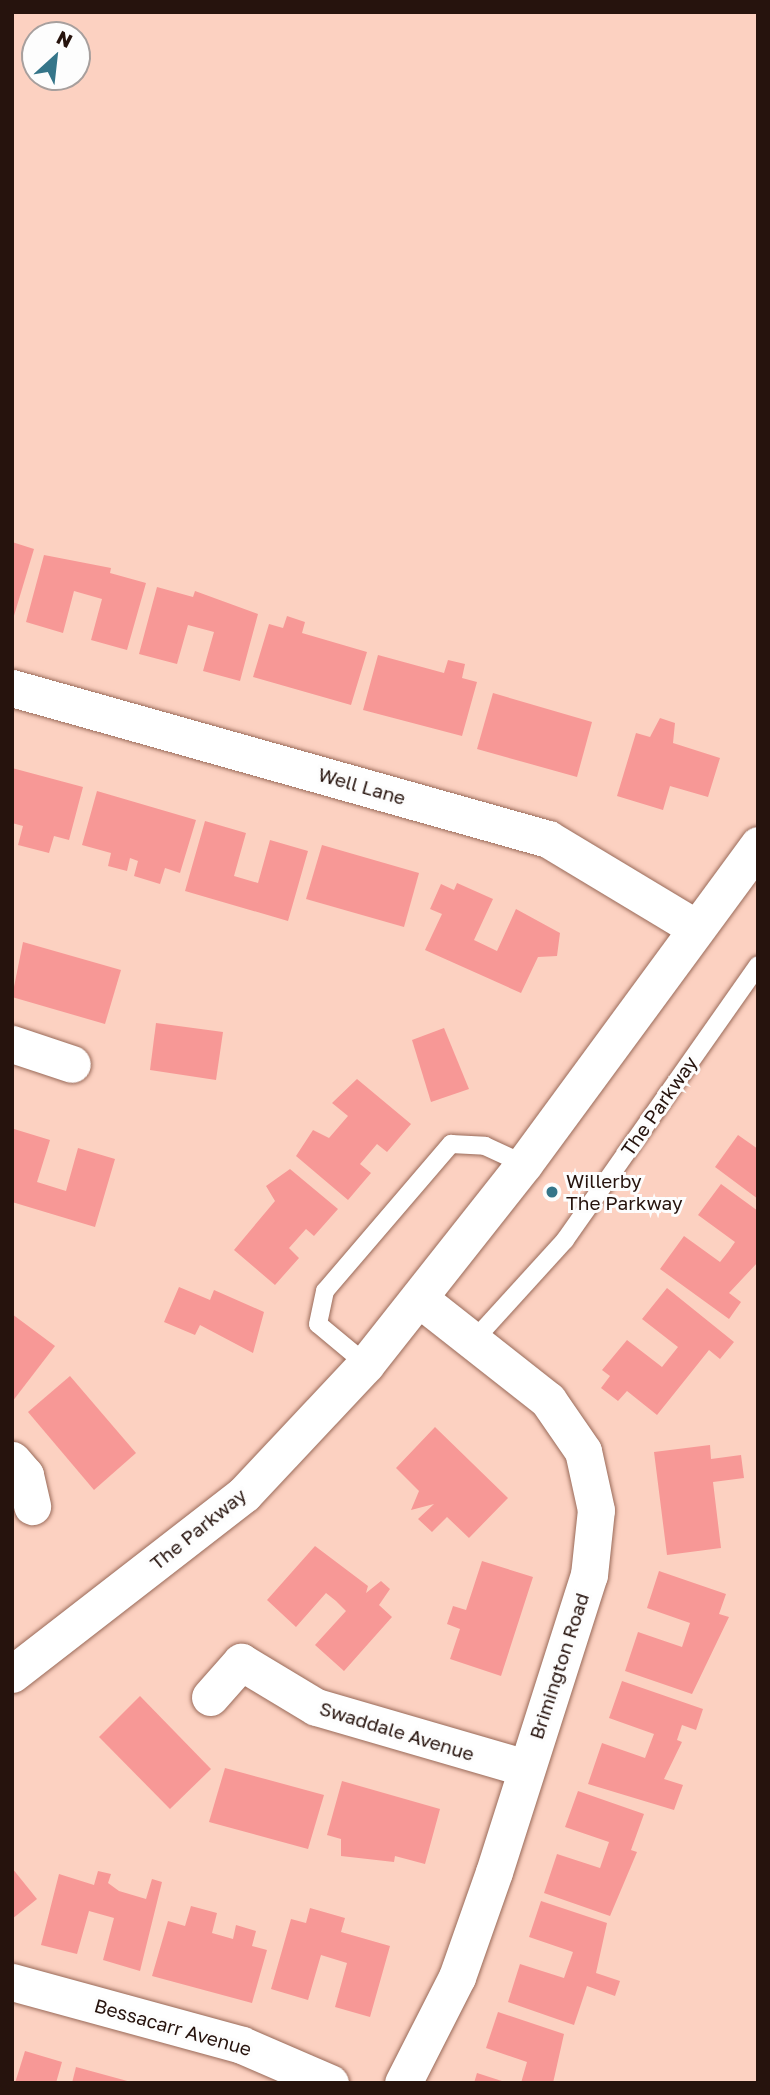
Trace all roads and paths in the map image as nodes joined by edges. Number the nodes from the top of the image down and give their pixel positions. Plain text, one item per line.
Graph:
1 (12, 688) edge
2 (758, 845) edge
3 (693, 926) junction
4 (758, 965) edge
5 (12, 1044) edge
6 (72, 1064) dead end
7 (524, 1164) junction
8 (421, 1300) junction
9 (475, 1339) junction
10 (366, 1364) junction
11 (12, 1460) edge
12 (32, 1506) dead end
13 (12, 1674) edge
14 (211, 1697) dead end
15 (526, 1768) junction
16 (12, 1982) edge
17 (330, 2083) edge
18 (403, 2083) edge

1 - 3 street, Well Lane
2 - 3 street, The Parkway
3 - 7 street, The Parkway
4 - 9 lane, The Parkway
5 - 6 street
7 - 8 street, The Parkway
7 - 10 lane
8 - 9 street, Brimington Road
8 - 10 street, The Parkway
9 - 15 street, Brimington Road
10 - 13 street, The Parkway
11 - 12 street
14 - 15 street, Swaddale Avenue
15 - 18 street, Brimington Road
16 - 17 street, Bessacarr Avenue

